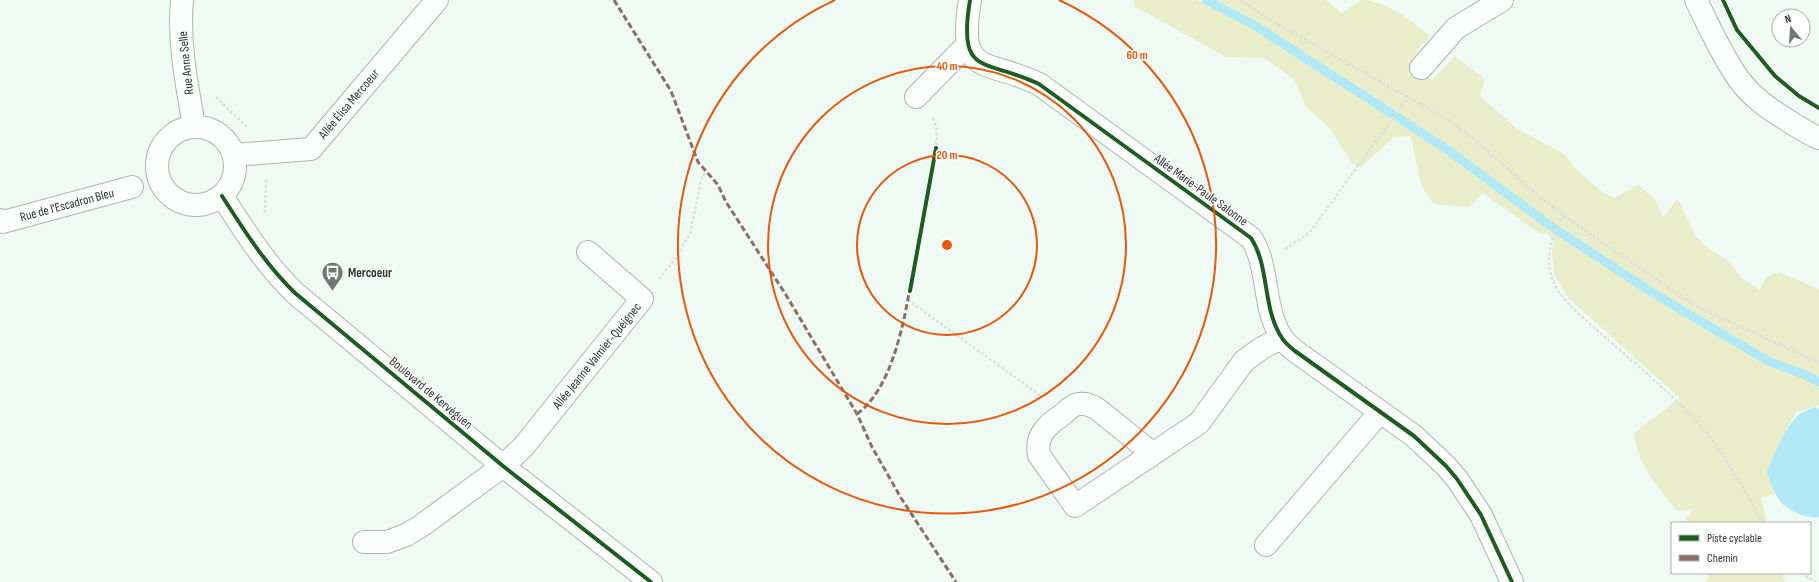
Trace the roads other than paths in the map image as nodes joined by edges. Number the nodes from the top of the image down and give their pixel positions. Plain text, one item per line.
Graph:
1 (182, 0) edge
2 (437, 0) edge
3 (970, 0) edge
4 (1502, 0) edge
5 (1696, 0) edge
6 (967, 46) junction
7 (1421, 68) dead end
8 (916, 97) dead end
9 (194, 126) junction
10 (1819, 138) edge
11 (234, 155) junction
12 (132, 187) dead end
13 (222, 196) junction
14 (1, 227) edge
15 (588, 252) dead end
16 (1281, 338) junction
17 (1380, 412) junction
18 (1152, 453) junction
19 (503, 466) junction
20 (364, 542) dead end
21 (1266, 545) dead end
22 (651, 582) edge
23 (1512, 582) edge

1 - 9 street, Rue Anne Selle
2 - 11 street, Allée Élisa Mercoeur
3 - 6 street
4 - 7 street
5 - 10 street
6 - 8 street
6 - 16 street, Allée Marie-Paule Salonne
9 - 11 street
9 - 13 street
11 - 13 street
12 - 14 street, Rue de l'Escadron Bleu
13 - 19 street, Boulevard de Kervéguen
15 - 19 street, Allée Jeanne Valmier-Quéignec
16 - 17 street, Allée Marie-Paule Salonne
16 - 18 street
17 - 21 street
17 - 23 street, Allée Marie-Paule Salonne
18 - 18 street
19 - 20 street
19 - 22 street, Boulevard de Kervéguen

